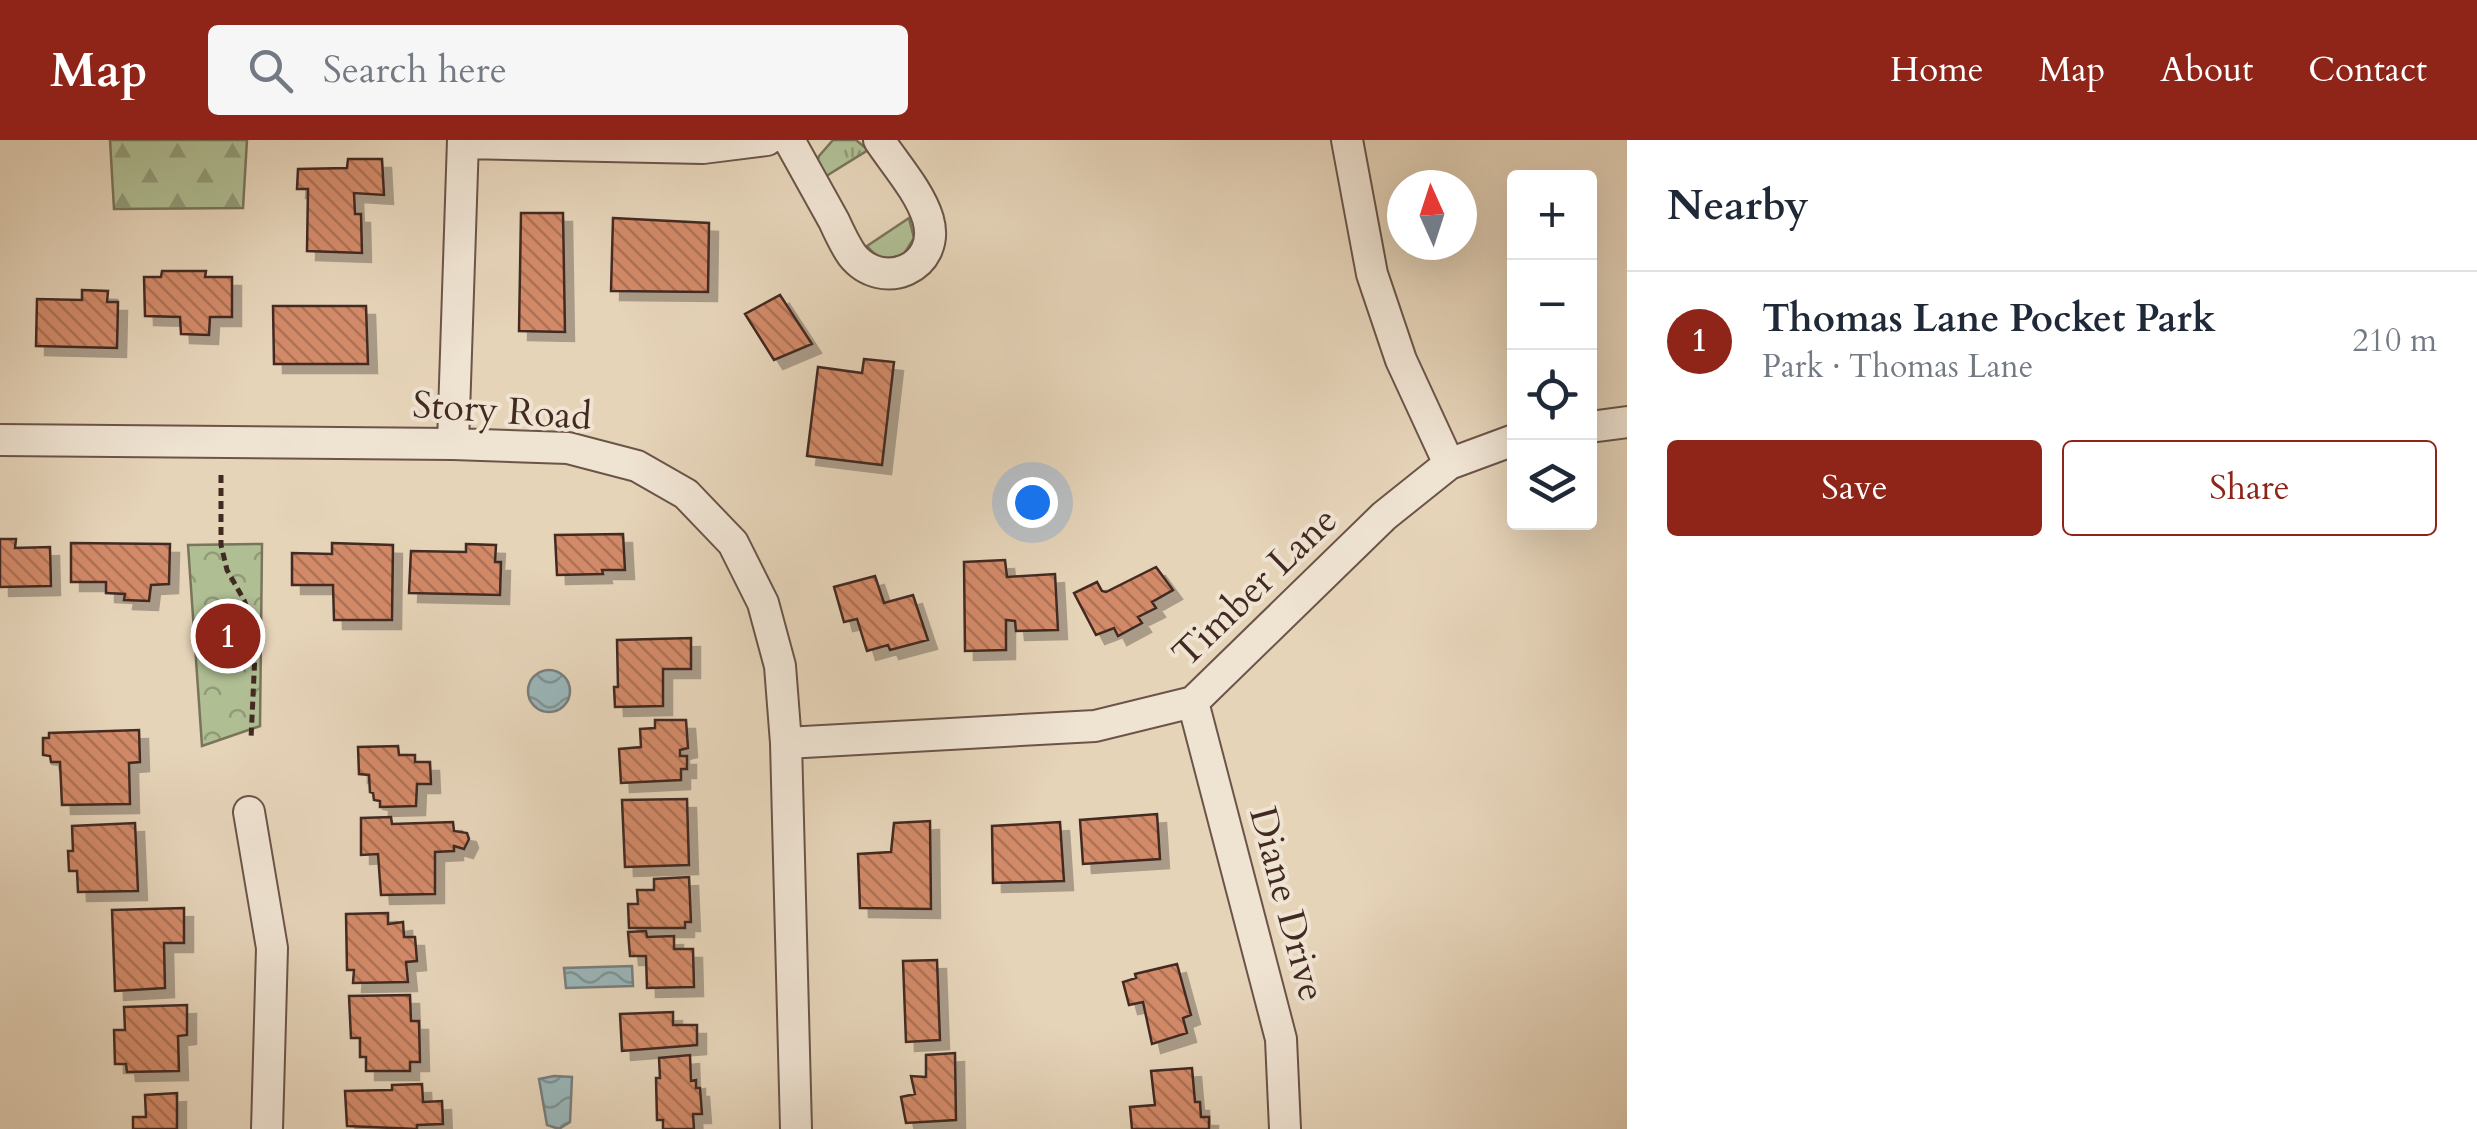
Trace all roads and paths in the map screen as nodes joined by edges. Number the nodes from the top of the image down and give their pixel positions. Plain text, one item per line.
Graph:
1 (767, 140) edge
2 (788, 140) edge
3 (879, 140) edge
4 (1347, 140) edge
5 (463, 141) edge
6 (1627, 422) edge
7 (1597, 425) edge
8 (0, 440) edge
9 (1507, 443) edge
10 (454, 444) junction
11 (1449, 464) junction
12 (221, 475) dead end
13 (1193, 702) junction
14 (252, 739) dead end
15 (786, 743) junction
16 (250, 812) dead end
17 (267, 1129) edge
18 (796, 1129) edge
19 (1284, 1129) edge

1 - 5 street
2 - 3 street
4 - 11 street
5 - 10 street
6 - 7 street
8 - 10 street, Story Road
9 - 11 street, Timber Lane
10 - 15 street, Story Road
11 - 13 street, Timber Lane
12 - 14 path
13 - 15 street, Timber Lane
13 - 19 street, Diane Drive
15 - 18 street, Story Road
16 - 17 street

